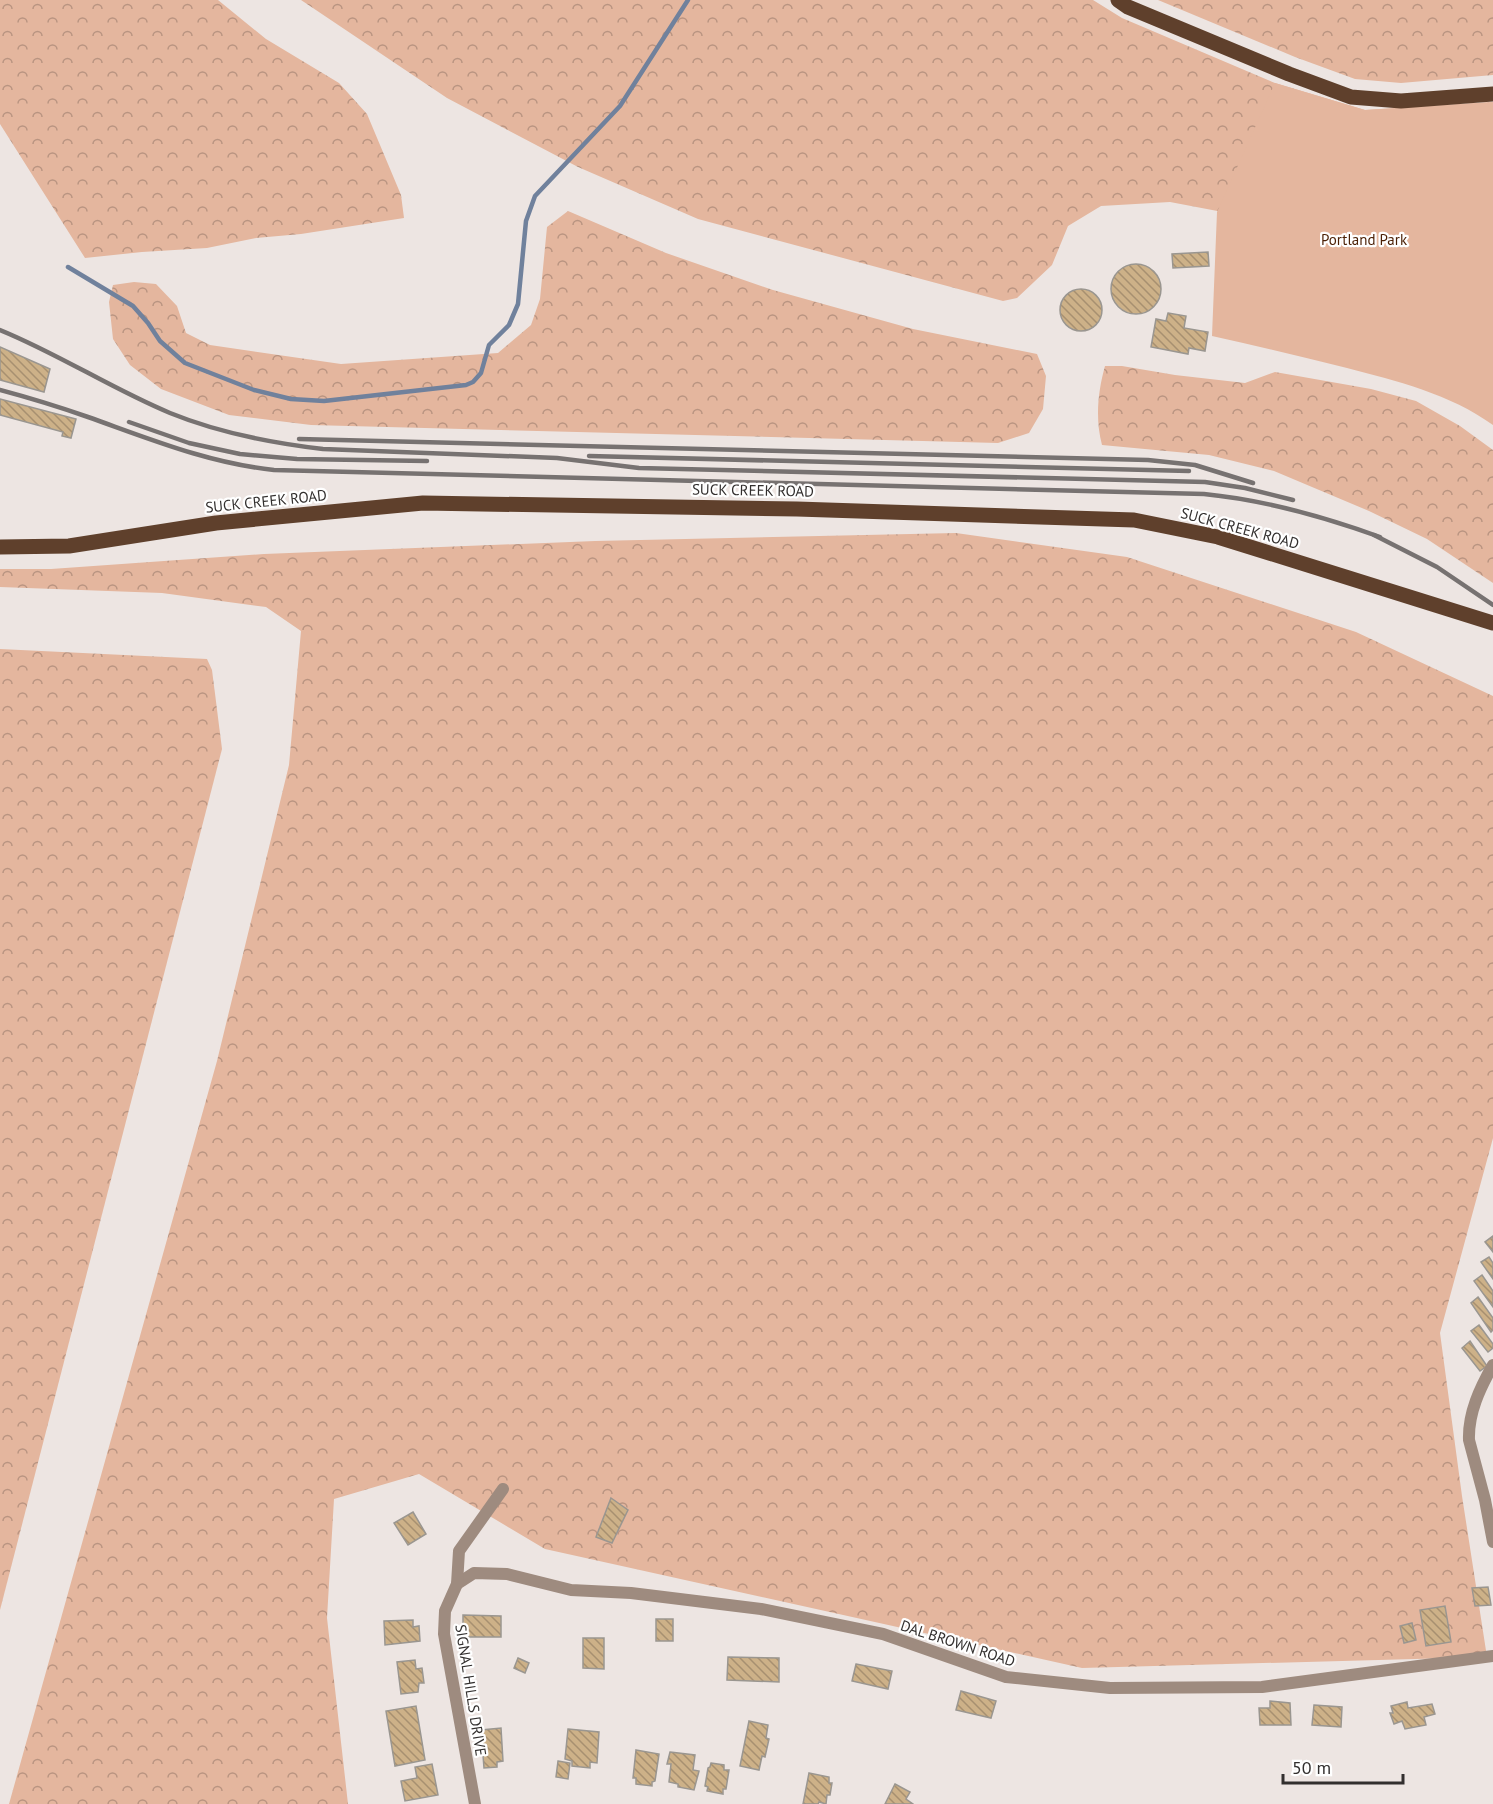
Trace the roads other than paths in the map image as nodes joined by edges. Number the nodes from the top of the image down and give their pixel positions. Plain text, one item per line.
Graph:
1 (1118, 0) edge
2 (1493, 94) edge
3 (0, 547) edge
4 (1493, 623) edge
5 (1493, 1365) edge
6 (503, 1489) dead end
7 (1493, 1542) edge
8 (457, 1584) junction
9 (1493, 1656) edge
10 (475, 1804) edge

1 - 2 main road
3 - 4 main road, SUCK CREEK ROAD
5 - 7 street
6 - 8 street, SIGNAL HILLS DRIVE
8 - 9 street, DAL BROWN ROAD
8 - 10 street, SIGNAL HILLS DRIVE

